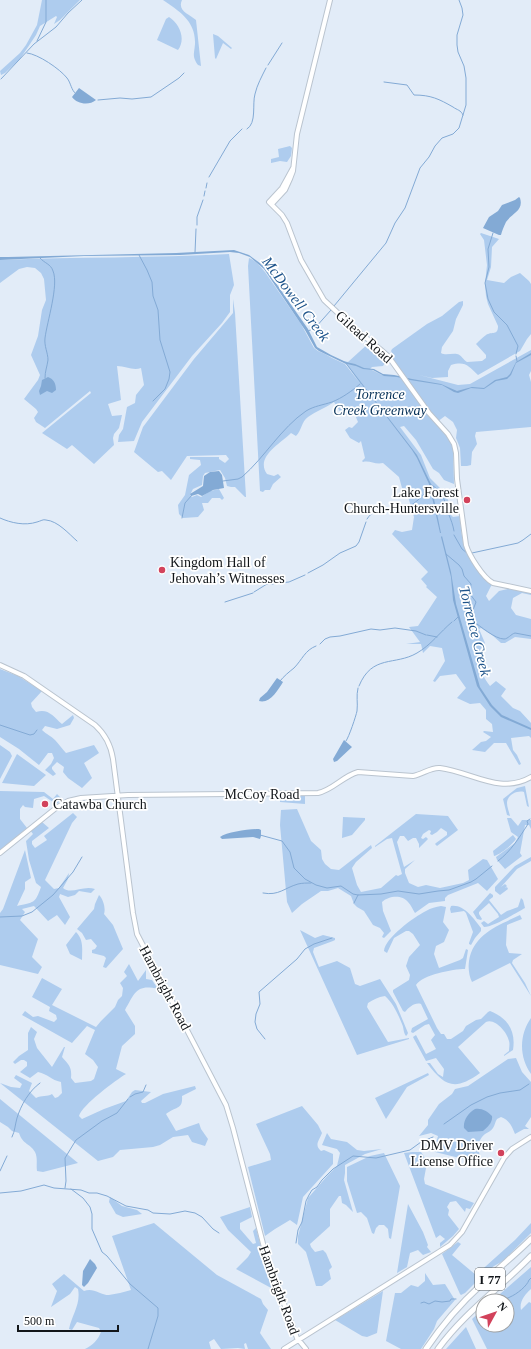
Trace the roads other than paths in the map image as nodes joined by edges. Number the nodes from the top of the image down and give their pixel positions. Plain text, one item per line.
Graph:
1 (330, 0) edge
2 (531, 591) edge
3 (0, 665) edge
4 (531, 777) edge
5 (118, 795) junction
6 (0, 853) edge
7 (531, 1138) edge
8 (531, 1239) edge
9 (531, 1242) edge
10 (531, 1256) edge
11 (531, 1260) edge
12 (494, 1293) edge
13 (475, 1311) edge
14 (298, 1340) junction
15 (284, 1349) edge
16 (306, 1349) edge
17 (428, 1349) edge
18 (438, 1349) edge

1 - 2 main road, Gilead Road
3 - 5 main road, Hambright Road
4 - 5 main road, McCoy Road
5 - 6 main road, McCoy Road
5 - 14 main road, Hambright Road
7 - 14 main road
8 - 17 highway, I 77
9 - 17 highway, I 77
10 - 18 highway, I 77
11 - 12 highway, I 77
13 - 18 highway, I 77
14 - 15 main road
14 - 16 main road, Hambright Road

